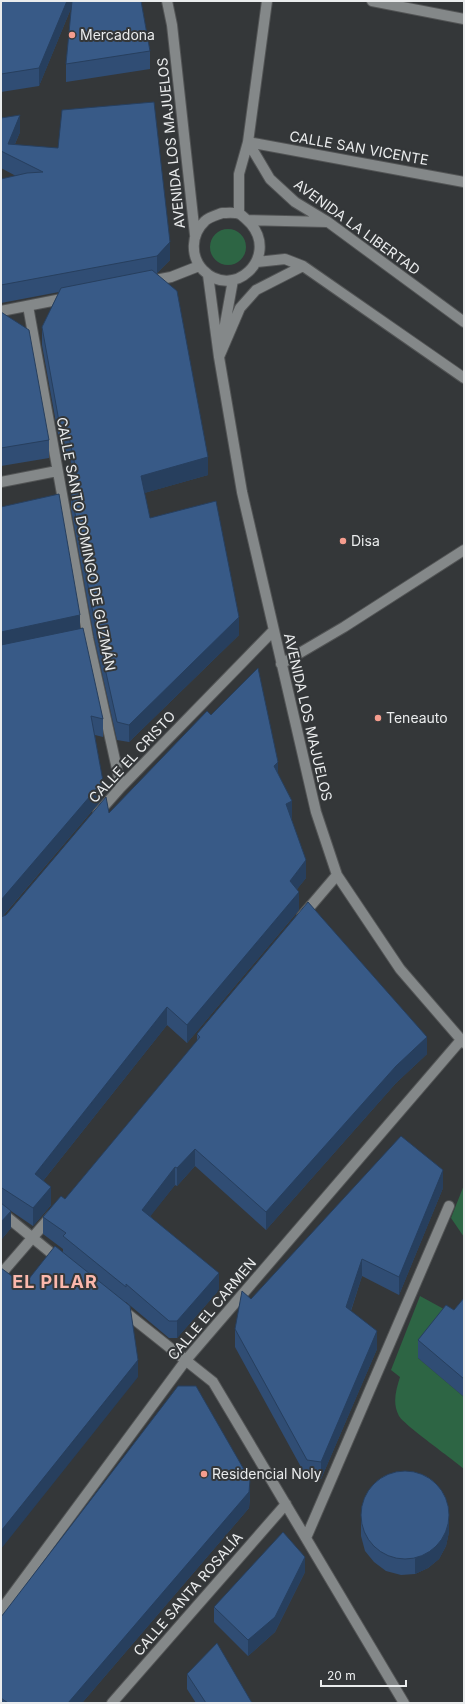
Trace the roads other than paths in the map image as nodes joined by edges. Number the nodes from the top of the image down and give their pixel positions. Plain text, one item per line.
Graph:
1 (167, 1) edge
2 (267, 1) edge
3 (372, 1) edge
4 (464, 19) edge
5 (248, 142) junction
6 (464, 182) edge
7 (243, 217) junction
8 (328, 222) junction
9 (195, 235) junction
10 (257, 262) junction
11 (199, 266) junction
12 (303, 266) junction
13 (208, 275) junction
14 (233, 280) junction
15 (141, 283) edge
16 (80, 295) edge
17 (28, 306) junction
18 (1, 311) edge
19 (464, 322) edge
20 (219, 357) junction
21 (464, 378) edge
22 (57, 471) junction
23 (1, 482) edge
24 (464, 550) edge
25 (274, 630) junction
26 (281, 664) junction
27 (121, 786) junction
28 (91, 822) edge
29 (337, 875) junction
30 (296, 923) edge
31 (462, 1041) edge
32 (449, 1206) dead end
33 (57, 1208) edge
34 (1, 1212) edge
35 (32, 1238) junction
36 (69, 1267) edge
37 (1, 1274) edge
38 (112, 1302) edge
39 (186, 1360) junction
40 (286, 1504) junction
41 (306, 1538) junction
42 (1, 1610) edge
43 (112, 1703) edge
44 (404, 1703) edge

1 - 9 street, AVENIDA LOS MAJUELOS
2 - 5 street
3 - 4 street
5 - 6 street, CALLE SAN VICENTE
5 - 7 street
5 - 8 street, AVENIDA LA LIBERTAD
7 - 8 street
7 - 9 street
7 - 10 street
8 - 19 street, AVENIDA LA LIBERTAD
9 - 11 street
10 - 12 street
10 - 14 street
11 - 13 street
11 - 15 street
12 - 20 street
12 - 21 street
13 - 14 street
13 - 20 street, AVENIDA LOS MAJUELOS
14 - 20 street, AVENIDA LOS MAJUELOS
16 - 17 street
17 - 18 street
17 - 22 street, CALLE SANTO DOMINGO DE GUZMÁN
20 - 25 street, AVENIDA LOS MAJUELOS
22 - 23 street
22 - 27 street, CALLE SANTO DOMINGO DE GUZMÁN
24 - 26 street
25 - 26 street, AVENIDA LOS MAJUELOS
25 - 27 street, CALLE EL CRISTO
26 - 29 street, AVENIDA LOS MAJUELOS
27 - 28 street, CALLE EL CRISTO
29 - 30 street
29 - 31 street, AVENIDA LOS MAJUELOS
31 - 39 street, CALLE EL CARMEN
32 - 41 street
33 - 35 street
34 - 35 street
35 - 36 street
35 - 37 street
38 - 39 street
39 - 40 street
39 - 42 street, CALLE EL CARMEN
40 - 41 street
40 - 43 street, CALLE SANTA ROSALÍA
41 - 44 street

